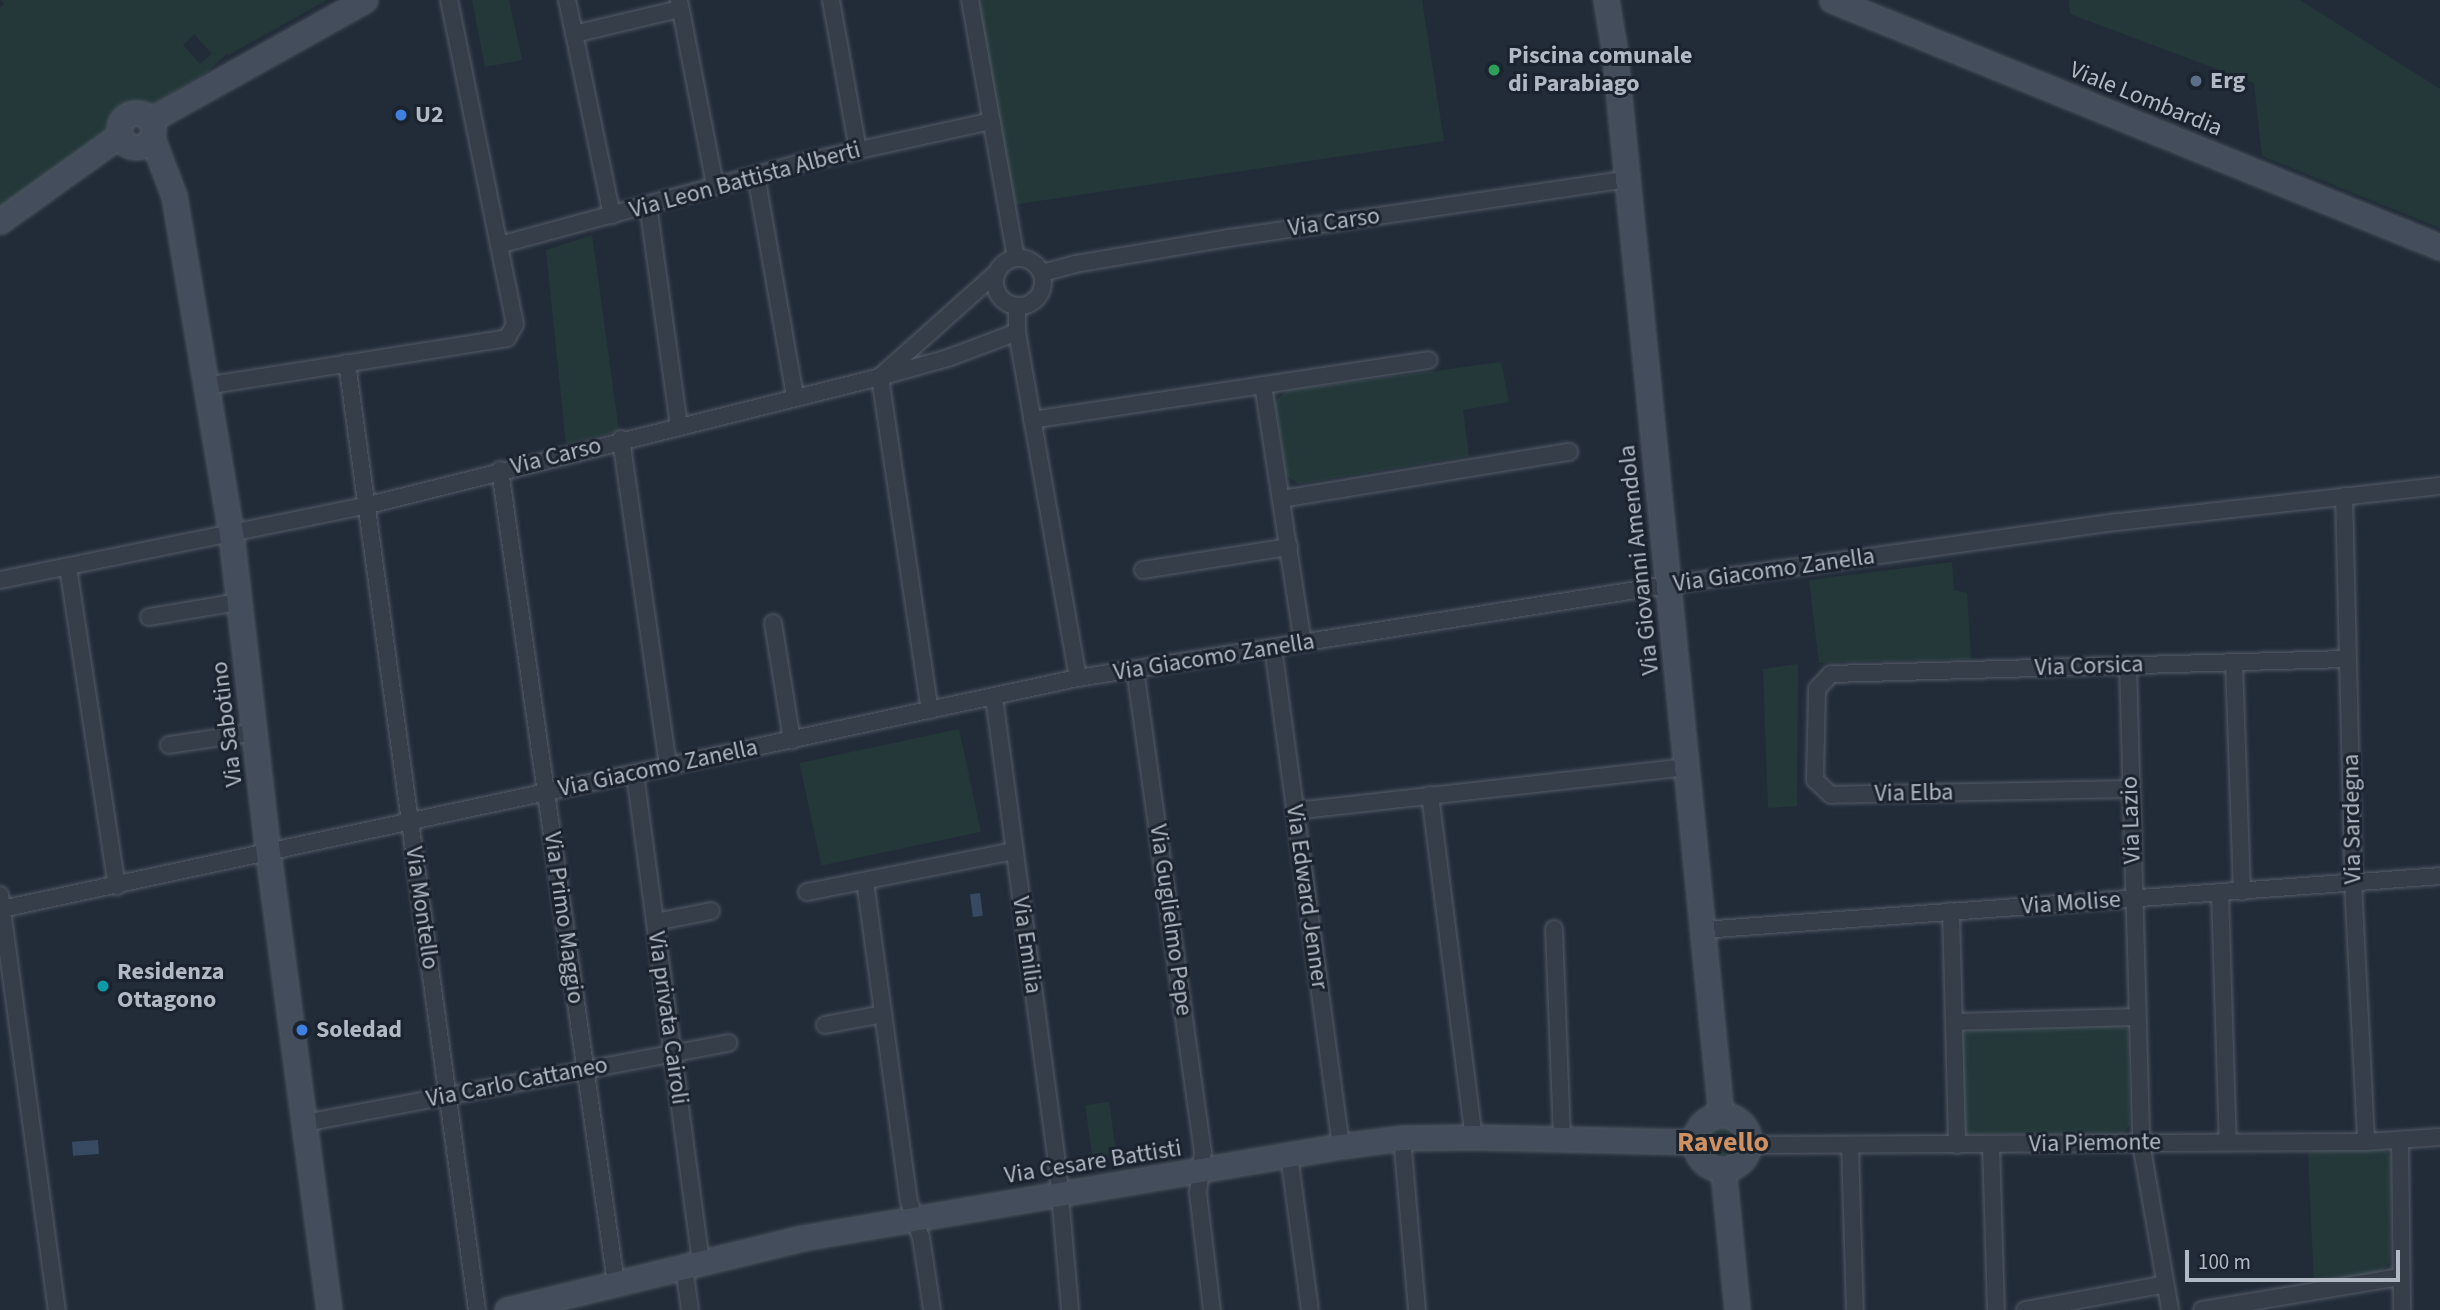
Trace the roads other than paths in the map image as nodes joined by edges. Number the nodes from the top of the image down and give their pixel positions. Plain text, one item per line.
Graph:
1 (365, 0) edge
2 (449, 0) edge
3 (567, 0) edge
4 (831, 0) edge
5 (970, 0) edge
6 (1606, 0) edge
7 (1832, 0) edge
8 (679, 4) edge
9 (574, 34) junction
10 (992, 121) junction
11 (151, 129) junction
12 (858, 150) junction
13 (756, 175) junction
14 (1627, 179) junction
15 (715, 186) junction
16 (648, 205) junction
17 (612, 215) junction
18 (0, 221) edge
19 (499, 245) junction
20 (2440, 247) edge
21 (1016, 258) junction
22 (996, 273) junction
23 (1042, 273) junction
24 (1017, 306) junction
25 (1017, 332) junction
26 (1428, 360) dead end
27 (347, 363) junction
28 (880, 377) junction
29 (1264, 385) junction
30 (205, 386) junction
31 (795, 396) junction
32 (1032, 420) junction
33 (679, 425) junction
34 (621, 439) junction
35 (1569, 452) dead end
36 (500, 470) junction
37 (2440, 486) edge
38 (2344, 496) junction
39 (1281, 499) junction
40 (365, 506) junction
41 (231, 534) junction
42 (1289, 547) junction
43 (68, 567) junction
44 (1143, 570) dead end
45 (0, 580) edge
46 (1668, 585) junction
47 (239, 602) junction
48 (149, 617) dead end
49 (773, 623) dead end
50 (1303, 643) junction
51 (1273, 647) junction
52 (2347, 659) junction
53 (2234, 662) junction
54 (2128, 665) junction
55 (1135, 669) junction
56 (1831, 674) joint
57 (1078, 678) junction
58 (994, 696) junction
59 (930, 710) junction
60 (256, 732) junction
61 (792, 740) junction
62 (169, 745) dead end
63 (668, 766) junction
64 (1686, 767) junction
65 (635, 774) junction
66 (2130, 789) junction
67 (546, 793) junction
68 (1430, 795) junction
69 (1295, 811) junction
70 (410, 822) junction
71 (1014, 851) junction
72 (268, 853) junction
73 (2440, 876) edge
74 (865, 881) junction
75 (2354, 883) junction
76 (117, 886) junction
77 (807, 892) dead end
78 (2242, 892) junction
79 (2220, 894) junction
80 (2134, 899) junction
81 (1, 902) edge
82 (711, 911) dead end
83 (1951, 911) junction
84 (655, 922) junction
85 (2, 927) edge
86 (1554, 929) dead end
87 (1702, 930) junction
88 (883, 1014) junction
89 (2137, 1017) junction
90 (1954, 1022) junction
91 (825, 1025) dead end
92 (729, 1042) dead end
93 (673, 1053) junction
94 (585, 1069) junction
95 (447, 1094) junction
96 (1721, 1115) junction
97 (304, 1123) junction
98 (1474, 1137) junction
99 (2440, 1137) edge
100 (1402, 1138) junction
101 (1562, 1139) junction
102 (2400, 1140) junction
103 (1695, 1142) junction
104 (2228, 1142) junction
105 (2366, 1142) junction
106 (2141, 1143) junction
107 (1749, 1144) junction
108 (1991, 1144) junction
109 (1850, 1145) junction
110 (1957, 1145) junction
111 (1341, 1146) junction
112 (1289, 1155) junction
113 (1723, 1169) junction
114 (1201, 1171) junction
115 (1059, 1194) junction
116 (915, 1218) junction
117 (693, 1265) junction
118 (2400, 1277) junction
119 (616, 1283) junction
120 (2165, 1283) junction
121 (576, 1302) edge
122 (57, 1310) edge
123 (329, 1310) edge
124 (477, 1310) edge
125 (507, 1310) edge
126 (690, 1310) edge
127 (932, 1310) edge
128 (1070, 1310) edge
129 (1212, 1310) edge
130 (1310, 1310) edge
131 (1417, 1310) edge
132 (1737, 1310) edge
133 (1855, 1310) edge
134 (1996, 1310) edge
135 (2025, 1310) edge
136 (2170, 1310) edge
137 (2202, 1310) edge
138 (2402, 1310) edge

1 - 11 street
2 - 19 street
3 - 9 street
4 - 12 street
5 - 10 street
6 - 14 street, Via Giovanni Amendola
7 - 20 street, Viale Lombardia
8 - 9 street
8 - 15 street
9 - 17 street
10 - 12 street, Via Leon Battista Alberti
10 - 21 street
11 - 18 street
11 - 30 street, Via Sabotino
12 - 13 street, Via Leon Battista Alberti
13 - 15 street, Via Leon Battista Alberti
13 - 31 street
14 - 23 street, Via Carso
14 - 46 street, Via Giovanni Amendola
15 - 16 street, Via Leon Battista Alberti
16 - 17 street, Via Leon Battista Alberti
16 - 33 street
17 - 19 street, Via Leon Battista Alberti
19 - 27 street
21 - 22 street
21 - 23 street
22 - 24 street
22 - 28 street, Via Carso
23 - 24 street
24 - 25 street
25 - 28 street, Via Carso
25 - 32 street
26 - 29 street
27 - 30 street
27 - 40 street, Via Montello
28 - 31 street, Via Carso
28 - 59 street
29 - 32 street
29 - 39 street
30 - 41 street, Via Sabotino
31 - 33 street, Via Carso
32 - 57 street
33 - 34 street, Via Carso
34 - 36 street, Via Carso
34 - 63 street
35 - 39 street
36 - 40 street, Via Carso
36 - 67 street, Via Primo Maggio
37 - 38 street, Via Giacomo Zanella
38 - 46 street, Via Giacomo Zanella
38 - 52 street, Via Sardegna
39 - 42 street
40 - 41 street, Via Carso
40 - 70 street, Via Montello
41 - 43 street, Via Carso
41 - 47 street, Via Sabotino
42 - 44 street
42 - 50 street
43 - 45 street, Via Carso
43 - 76 street
46 - 50 street, Via Giacomo Zanella
46 - 64 street, Via Giovanni Amendola
47 - 48 street
47 - 60 street, Via Sabotino
49 - 61 street
50 - 51 street, Via Giacomo Zanella
51 - 55 street, Via Giacomo Zanella
51 - 69 street, Via Edward Jenner
52 - 53 street, Via Corsica
52 - 75 street, Via Sardegna
53 - 54 street, Via Corsica
53 - 78 street
54 - 56 street, Via Corsica
54 - 66 street, Via Lazio
55 - 57 street, Via Giacomo Zanella
55 - 114 street, Via Guglielmo Pepe
56 - 66 street, Via Elba
57 - 58 street, Via Giacomo Zanella
58 - 59 street, Via Giacomo Zanella
58 - 71 street, Via Emilia
59 - 61 street, Via Giacomo Zanella
60 - 62 street
60 - 72 street, Via Sabotino
61 - 63 street, Via Giacomo Zanella
63 - 65 street, Via Giacomo Zanella
64 - 68 street
64 - 87 street, Via Giovanni Amendola
65 - 67 street, Via Giacomo Zanella
65 - 84 street, Via privata Cairoli
66 - 80 street, Via Lazio
67 - 70 street, Via Giacomo Zanella
67 - 94 street, Via Primo Maggio
68 - 69 street
68 - 98 street
69 - 111 street, Via Edward Jenner
70 - 72 street, Via Giacomo Zanella
70 - 95 street, Via Montello
71 - 74 street
71 - 115 street, Via Emilia
72 - 76 street, Via Giacomo Zanella
72 - 97 street, Via Sabotino
73 - 75 street, Via Molise
74 - 77 street
74 - 88 street
75 - 78 street, Via Molise
75 - 105 street, Via Sardegna
76 - 81 street, Via Giacomo Zanella
78 - 79 street, Via Molise
79 - 80 street, Via Molise
79 - 104 street
80 - 83 street, Via Molise
80 - 89 street, Via Lazio
81 - 85 street
82 - 84 street
83 - 87 street, Via Molise
83 - 90 street
84 - 93 street, Via privata Cairoli
85 - 122 street
86 - 101 street
87 - 96 street, Via Giovanni Amendola
88 - 91 street
88 - 116 street
89 - 90 street
89 - 106 street, Via Lazio
90 - 110 street
92 - 93 street, Via Carlo Cattaneo
93 - 94 street, Via Carlo Cattaneo
93 - 117 street, Via privata Cairoli
94 - 95 street, Via Carlo Cattaneo
94 - 119 street, Via Primo Maggio
95 - 97 street, Via Carlo Cattaneo
95 - 124 street, Via Montello
96 - 103 street
96 - 107 street
97 - 123 street, Via Sabotino
98 - 100 street, Via Cesare Battisti
98 - 101 street, Via Cesare Battisti
99 - 102 street, Via Piemonte
100 - 111 street, Via Cesare Battisti
100 - 131 street
101 - 103 street, Via Cesare Battisti
102 - 105 street, Via Piemonte
102 - 118 street
103 - 113 street
104 - 105 street, Via Piemonte
104 - 106 street, Via Piemonte
106 - 108 street, Via Piemonte
106 - 120 street, Via Lazio
107 - 109 street, Via Piemonte
107 - 113 street
108 - 110 street, Via Piemonte
108 - 134 street
109 - 110 street, Via Piemonte
109 - 133 street
111 - 112 street, Via Cesare Battisti
112 - 114 street, Via Cesare Battisti
112 - 130 street
113 - 132 street
114 - 115 street, Via Cesare Battisti
114 - 129 street, Via Guglielmo Pepe
115 - 116 street, Via Cesare Battisti
115 - 128 street, Via Emilia
116 - 117 street, Via Cesare Battisti
116 - 127 street
117 - 119 street, Via Cesare Battisti
117 - 126 street, Via privata Cairoli
118 - 137 street
118 - 138 street
119 - 121 street, Via Cesare Battisti
120 - 135 street
120 - 136 street, Via Lazio
121 - 125 street, Via Cesare Battisti

